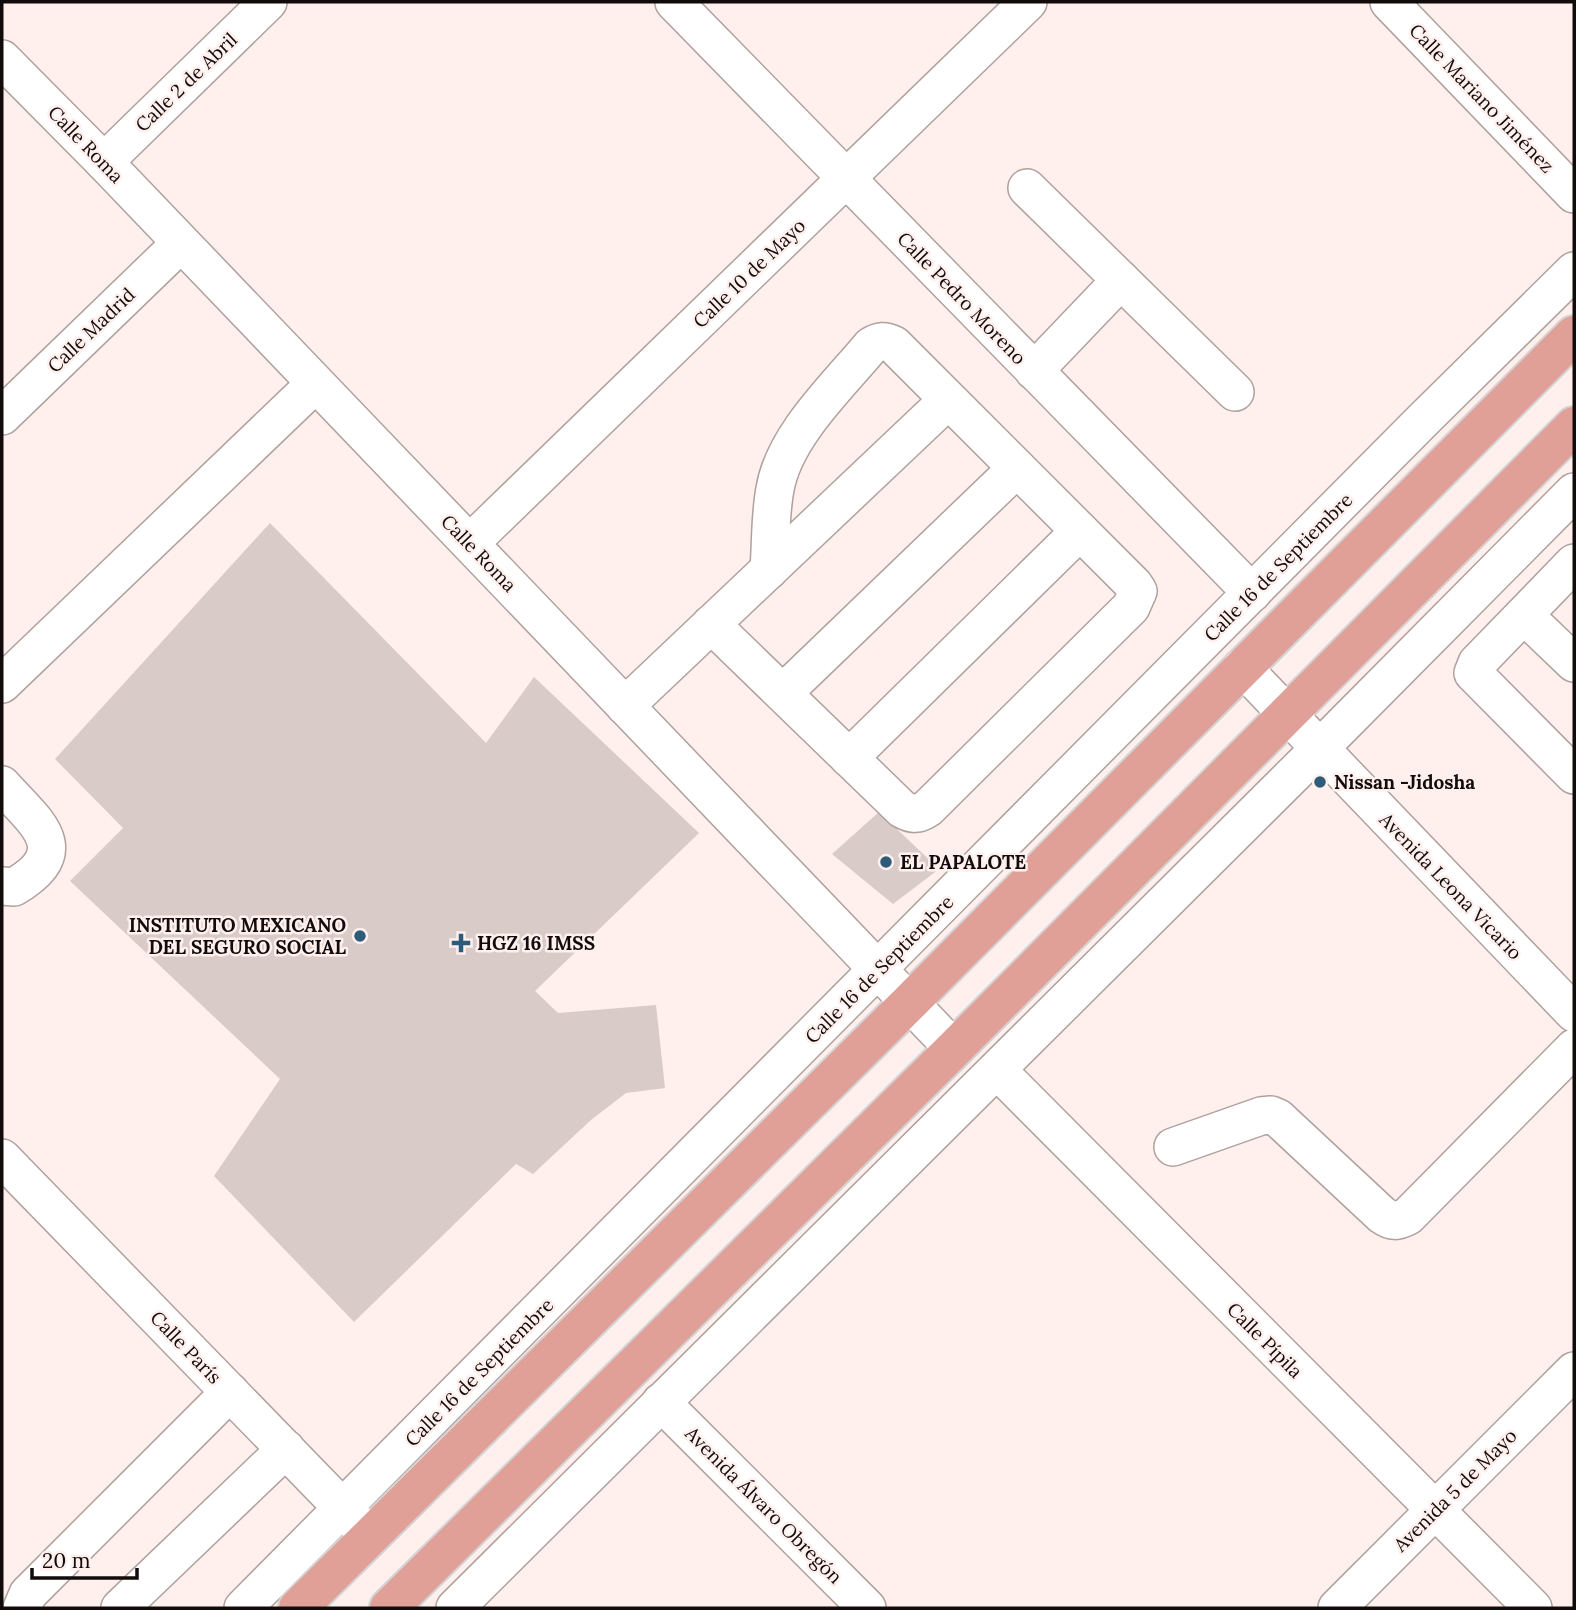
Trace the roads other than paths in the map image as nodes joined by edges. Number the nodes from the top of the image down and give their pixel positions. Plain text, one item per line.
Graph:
1 (268, 2) edge
2 (674, 2) edge
3 (1028, 2) edge
4 (1389, 2) edge
5 (2, 59) edge
6 (104, 162) junction
7 (845, 179) junction
8 (1027, 188) dead end
9 (1574, 194) edge
10 (181, 243) junction
11 (1574, 271) edge
12 (1121, 280) junction
13 (1574, 335) edge
14 (1034, 370) junction
15 (315, 384) junction
16 (1235, 391) dead end
17 (948, 400) junction
18 (2, 416) edge
19 (1574, 426) edge
20 (1017, 468) junction
21 (1569, 509) edge
22 (1080, 531) junction
23 (470, 543) junction
24 (1574, 563) edge
25 (768, 570) junction
26 (1252, 593) junction
27 (1524, 615) junction
28 (711, 624) junction
29 (1574, 663) edge
30 (1242, 667) junction
31 (2, 684) edge
32 (783, 694) junction
33 (625, 706) junction
34 (1287, 714) junction
35 (1319, 749) junction
36 (849, 758) junction
37 (1574, 775) edge
38 (2, 785) edge
39 (2, 886) edge
40 (878, 971) junction
41 (909, 1003) junction
42 (1574, 1013) edge
43 (1574, 1048) edge
44 (954, 1049) junction
45 (997, 1070) junction
46 (1173, 1147) dead end
47 (2, 1158) edge
48 (1574, 1371) edge
49 (230, 1392) junction
50 (661, 1402) junction
51 (286, 1449) junction
52 (343, 1509) junction
53 (1434, 1510) junction
54 (370, 1536) junction
55 (22, 1608) edge
56 (120, 1608) edge
57 (243, 1608) edge
58 (298, 1608) edge
59 (389, 1608) edge
60 (455, 1608) edge
61 (867, 1608) edge
62 (1336, 1608) edge
63 (1533, 1608) edge

1 - 6 street, Calle 2 de Abril
2 - 7 street, Calle Pedro Moreno
3 - 7 street, Calle 10 de Mayo
4 - 9 street, Calle Mariano Jiménez
5 - 6 street, Calle Roma
6 - 10 street, Calle Roma
7 - 14 street, Calle Pedro Moreno
7 - 23 street, Calle 10 de Mayo
8 - 12 street
10 - 15 street, Calle Roma
10 - 18 street, Calle Madrid
11 - 26 street, Calle 16 de Septiembre
12 - 14 street
12 - 16 street
13 - 30 main road, Calle 16 de Septiembre
14 - 26 street, Calle Pedro Moreno
15 - 23 street, Calle Roma
15 - 31 street
17 - 20 street
17 - 25 street
17 - 25 street
19 - 34 main road
20 - 22 street
20 - 32 street
21 - 35 street
22 - 36 street
22 - 36 street
23 - 33 street, Calle Roma
24 - 27 street
25 - 28 street
26 - 40 street, Calle 16 de Septiembre
27 - 29 street
27 - 37 street
28 - 32 street
28 - 33 street
30 - 34 street, Avenida Leona Vicario
30 - 41 main road, Calle 16 de Septiembre
32 - 36 street
33 - 40 street, Calle Roma
34 - 35 street, Avenida Leona Vicario
34 - 44 main road
35 - 42 street, Avenida Leona Vicario
35 - 45 street
38 - 39 street
40 - 41 street, Calle Roma
40 - 52 street, Calle 16 de Septiembre
41 - 44 street, Calle Roma
41 - 54 main road, Calle 16 de Septiembre
43 - 46 street
44 - 59 main road
45 - 50 street
45 - 53 street, Calle Pípila
47 - 49 street, Calle París
48 - 53 street, Avenida 5 de Mayo
49 - 51 street, Calle París
49 - 55 street
50 - 60 street
50 - 61 street, Avenida Álvaro Obregón
51 - 52 street, Calle París
51 - 56 street
52 - 54 street, Calle París
52 - 57 street, Calle 16 de Septiembre
53 - 62 street, Avenida 5 de Mayo
53 - 63 street, Calle Pípila
54 - 58 main road, Calle 16 de Septiembre

